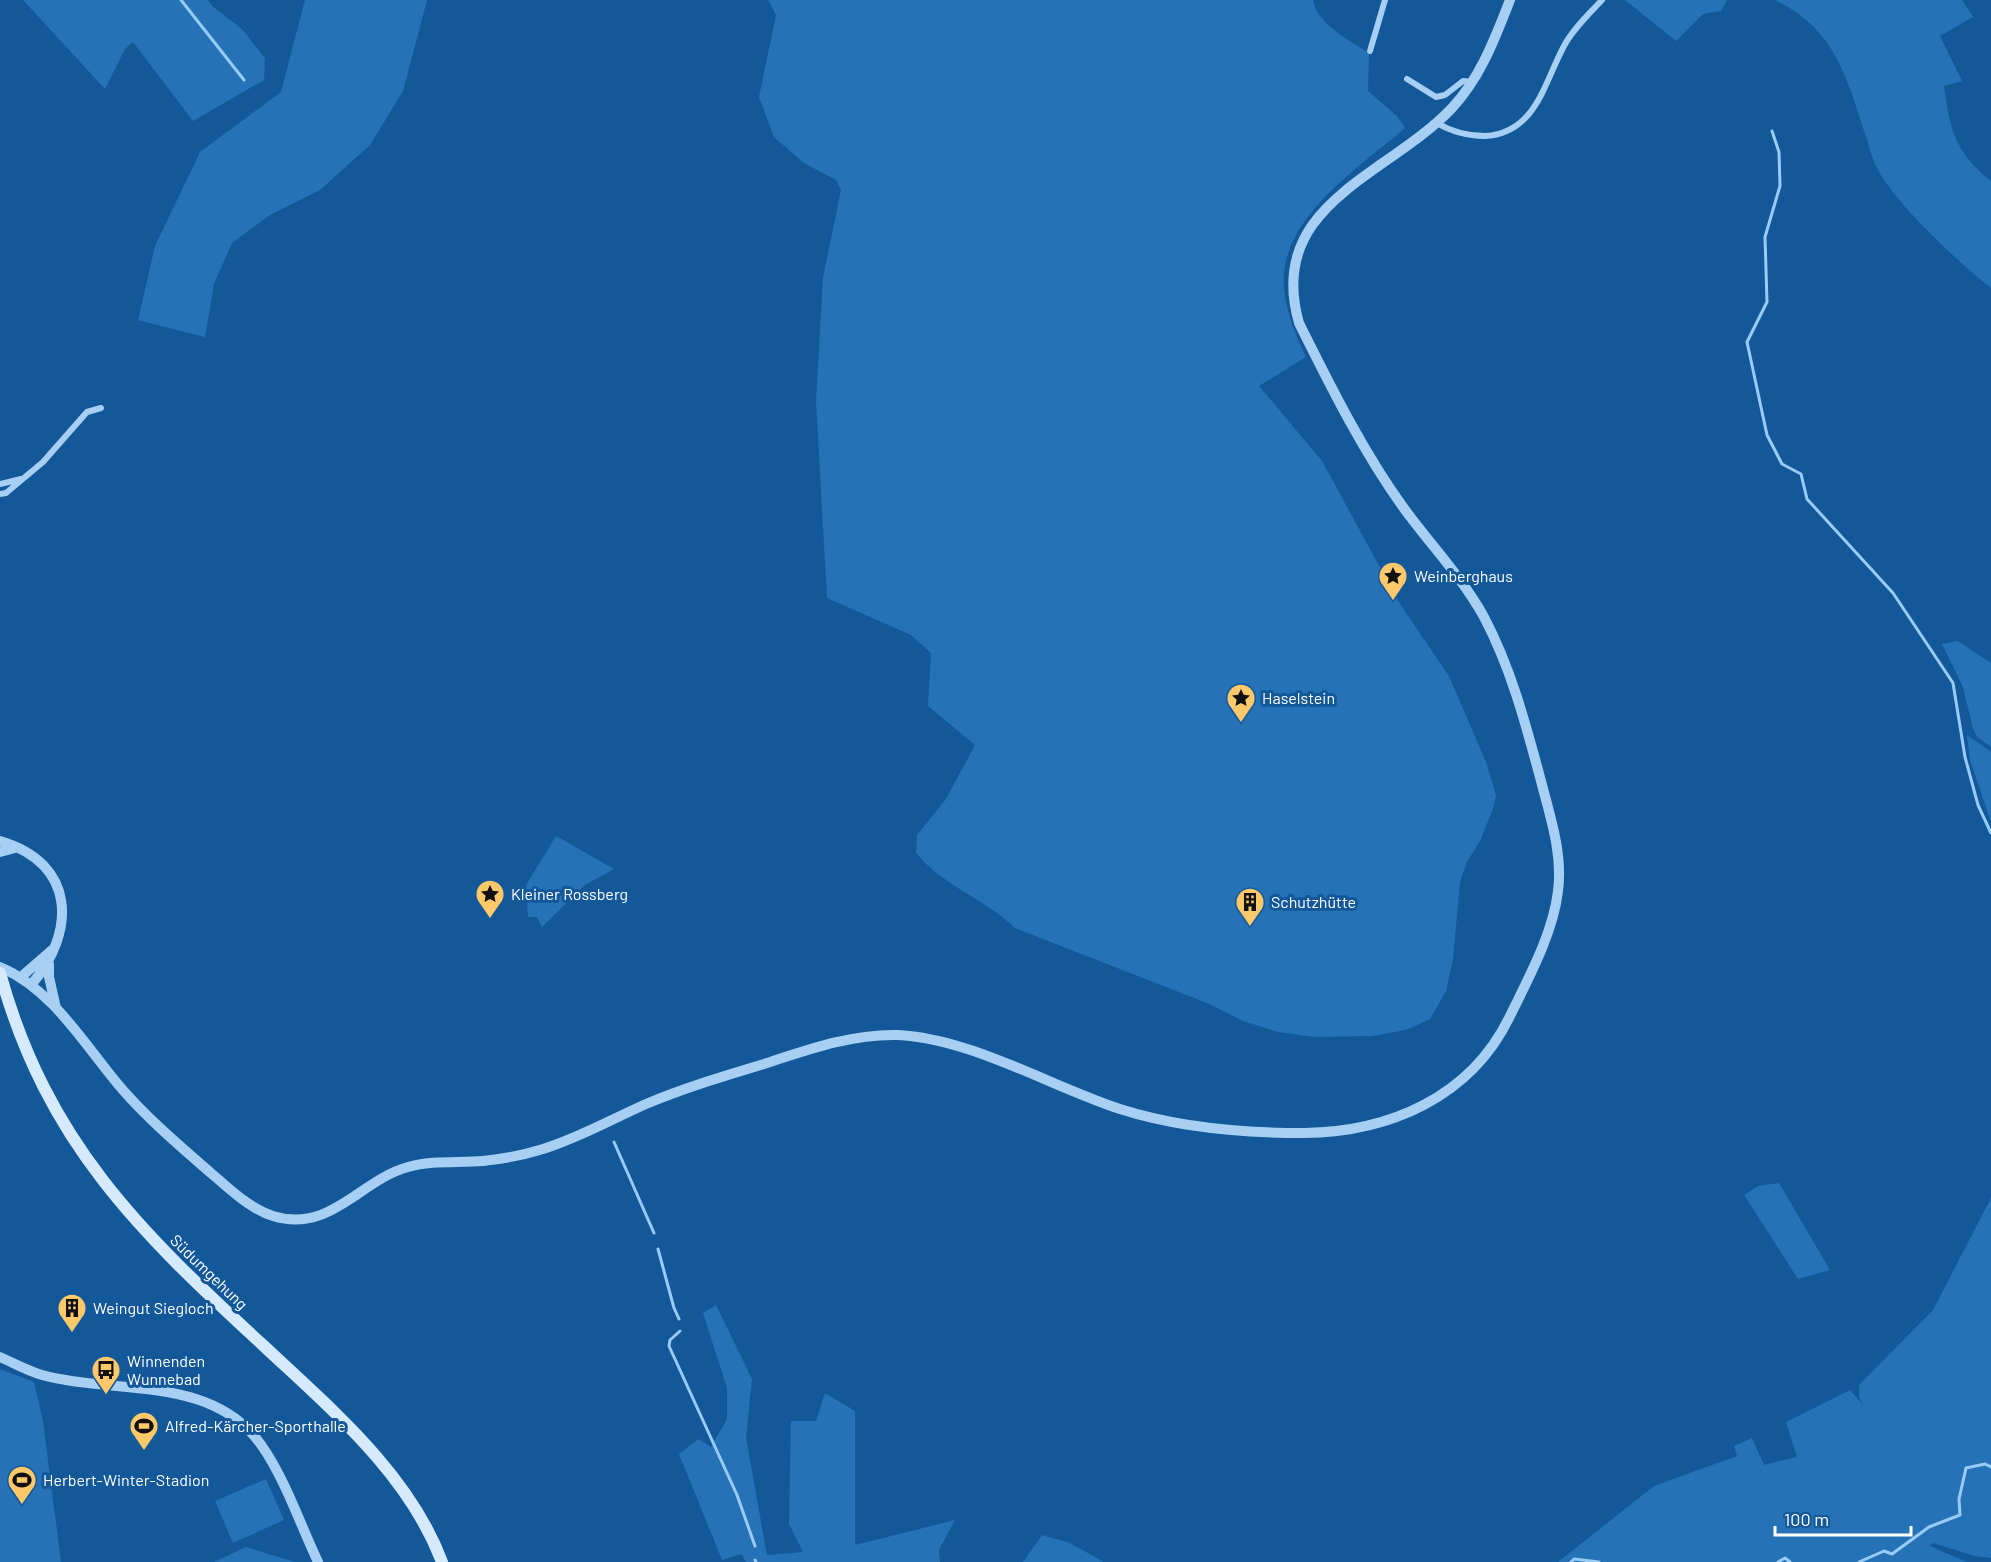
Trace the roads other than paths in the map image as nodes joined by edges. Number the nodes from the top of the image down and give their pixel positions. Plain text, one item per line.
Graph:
1 (1385, 0) edge
2 (1510, 0) edge
3 (1602, 0) edge
4 (1370, 51) dead end
5 (1407, 79) dead end
6 (1472, 82) junction
7 (1437, 123) junction
8 (101, 408) dead end
9 (25, 478) junction
10 (0, 484) edge
11 (3, 493) edge
12 (0, 501) edge
13 (0, 850) edge
14 (52, 950) junction
15 (49, 964) junction
16 (0, 967) edge
17 (0, 973) edge
18 (21, 977) junction
19 (31, 985) junction
20 (56, 1009) junction
21 (0, 1357) edge
22 (318, 1562) edge
23 (442, 1562) edge

1 - 4 street
2 - 6 street
3 - 7 street
5 - 6 street
6 - 7 street
7 - 20 street
8 - 9 street
9 - 10 street
9 - 11 street
11 - 12 street
13 - 14 street
14 - 15 street
14 - 18 street
15 - 19 street
15 - 20 street
16 - 18 street
17 - 23 main road, Südumgehung
18 - 19 street
19 - 20 street
21 - 22 street

